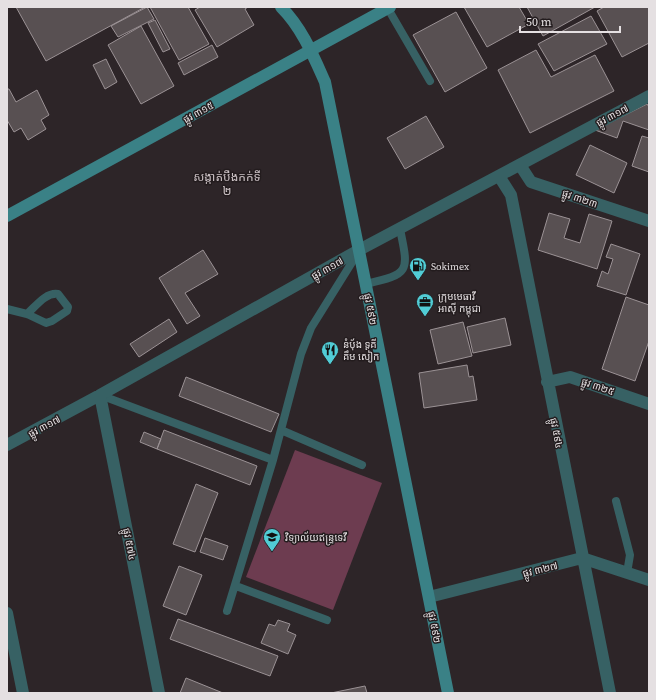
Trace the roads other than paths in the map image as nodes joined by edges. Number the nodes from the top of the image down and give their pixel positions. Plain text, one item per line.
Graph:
1 (281, 7) edge
2 (388, 7) edge
3 (311, 50) junction
4 (430, 81) dead end
5 (649, 96) edge
6 (520, 165) junction
7 (499, 176) junction
8 (7, 216) edge
9 (649, 221) edge
10 (400, 229) junction
11 (359, 250) junction
12 (366, 284) junction
13 (7, 309) edge
14 (27, 314) junction
15 (547, 382) junction
16 (100, 395) junction
17 (649, 404) edge
18 (281, 430) junction
19 (7, 445) edge
20 (273, 460) junction
21 (362, 465) dead end
22 (616, 501) dead end
23 (582, 558) junction
24 (627, 573) junction
25 (649, 580) edge
26 (236, 586) junction
27 (429, 597) junction
28 (228, 611) dead end
29 (7, 613) edge
30 (327, 620) dead end
31 (23, 693) edge
32 (159, 693) edge
33 (448, 693) edge
34 (610, 693) edge

1 - 3 street, ផ្លូវ ៥៩២
2 - 3 street, ផ្លូវ ៣១៥
2 - 4 lane
3 - 8 street, ផ្លូវ ៣១៥
3 - 11 street, ផ្លូវ ៥៩២
5 - 6 street, ផ្លូវ ៣១៧
6 - 7 street, ផ្លូវ ៣១៧
6 - 9 street, ផ្លូវ ៣២៣
7 - 10 street, ផ្លូវ ៣១៧
7 - 15 street, ផ្លូវ ៥៩៤
10 - 11 street, ផ្លូវ ៣១៧
10 - 12 lane
11 - 12 street, ផ្លូវ ៥៩២
11 - 16 street, ផ្លូវ ៣១៧
11 - 18 lane
12 - 27 street, ផ្លូវ ៥៩២
13 - 14 lane
14 - 14 lane
15 - 17 street, ផ្លូវ ៣២៥
15 - 23 street, ផ្លូវ ៥៩៤
16 - 19 street, ផ្លូវ ៣១៧
16 - 20 lane
16 - 32 street, ផ្លូវ ៥៧៤
18 - 20 lane
18 - 21 lane
20 - 26 lane
22 - 24 lane
23 - 24 street
23 - 27 street, ផ្លូវ ៣២៧
23 - 34 street, ផ្លូវ ៥៩៤
24 - 25 street
26 - 28 lane
26 - 30 lane
27 - 33 street, ផ្លូវ ៥៩២
29 - 31 street

